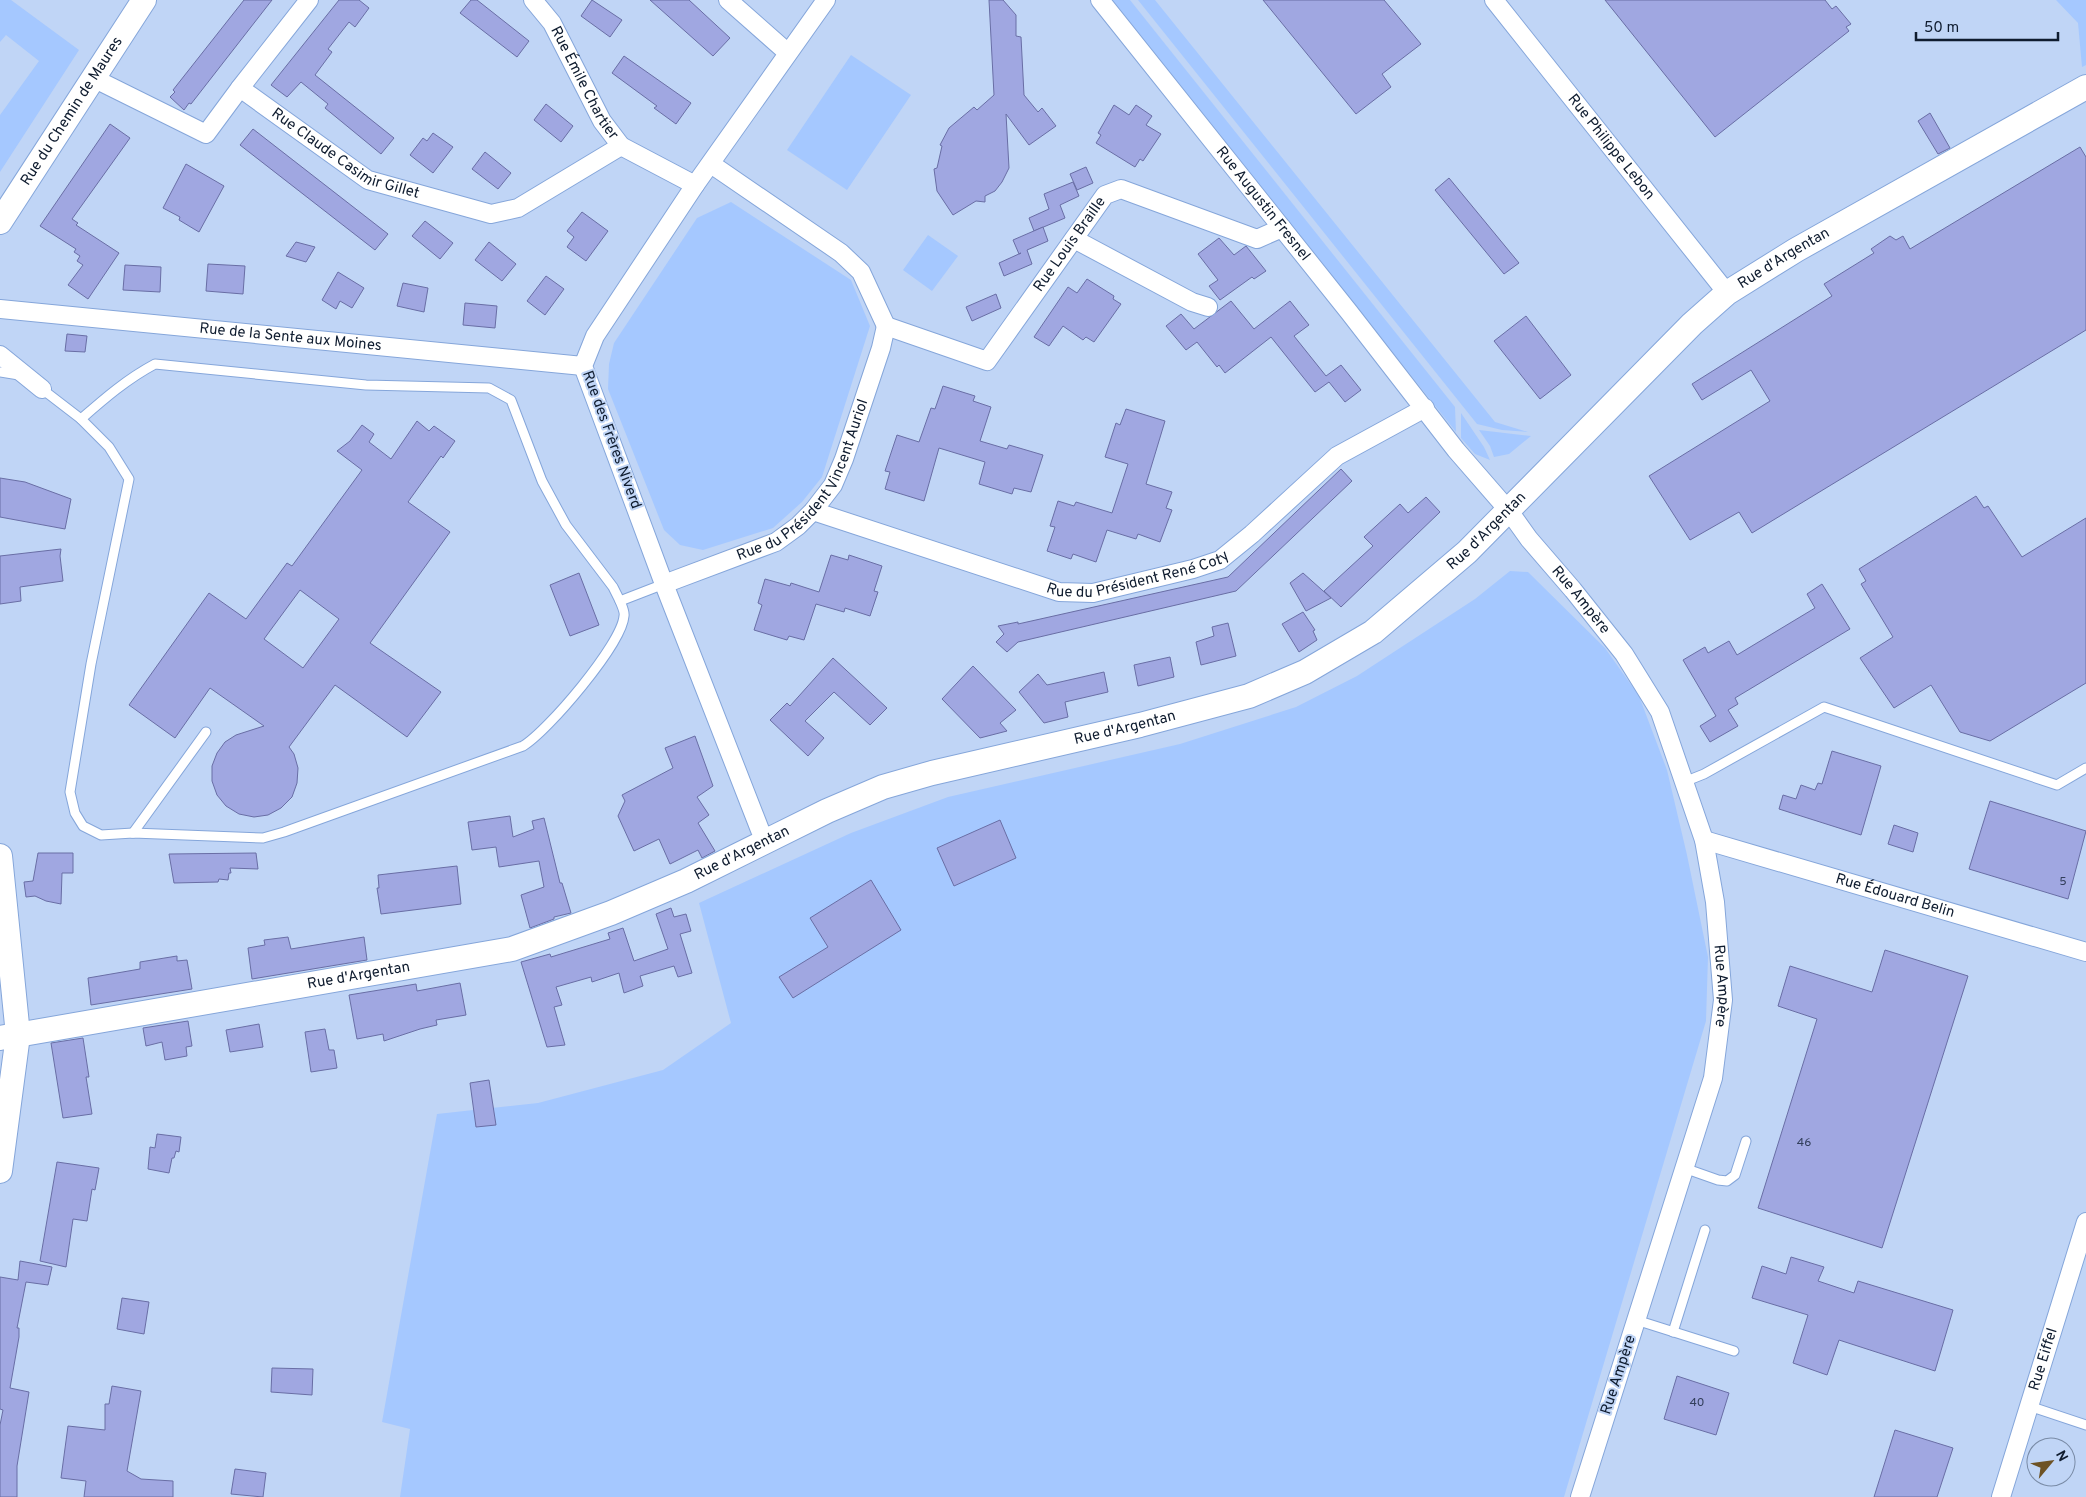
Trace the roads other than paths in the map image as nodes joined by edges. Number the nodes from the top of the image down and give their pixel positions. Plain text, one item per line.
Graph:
1 (144, 0) edge
2 (309, 0) edge
3 (533, 0) edge
4 (728, 0) edge
5 (826, 0) edge
6 (1100, 0) edge
7 (1494, 0) edge
8 (788, 53) junction
9 (93, 78) junction
10 (2086, 87) edge
11 (240, 88) junction
12 (621, 146) junction
13 (711, 164) junction
14 (695, 185) junction
15 (0, 222) edge
16 (1282, 228) junction
17 (1074, 239) junction
18 (1727, 293) junction
19 (1208, 307) dead end
20 (0, 309) edge
21 (886, 326) junction
22 (0, 355) edge
23 (583, 366) junction
24 (0, 372) edge
25 (25, 376) junction
26 (42, 389) joint
27 (1425, 408) junction
28 (81, 419) junction
29 (813, 511) junction
30 (1509, 511) junction
31 (664, 584) junction
32 (620, 601) junction
33 (206, 732) dead end
34 (2086, 768) edge
35 (1684, 782) junction
36 (133, 834) junction
37 (766, 840) junction
38 (1704, 840) junction
39 (0, 856) edge
40 (2086, 952) edge
41 (9, 1036) edge
42 (1746, 1141) dead end
43 (1684, 1168) junction
44 (0, 1171) edge
45 (2085, 1229) edge
46 (1705, 1230) dead end
47 (1636, 1320) junction
48 (1673, 1332) junction
49 (1734, 1351) dead end
50 (2029, 1406) junction
51 (2086, 1424) edge
52 (1580, 1497) edge
53 (2001, 1497) edge

1 - 9 main road, Rue du Chemin de Maures
2 - 11 street
3 - 12 street, Rue Émile Chartier
4 - 8 street
5 - 8 street, Rue des Frères Niverd
6 - 16 street, Rue Augustin Fresnel
7 - 18 street, Rue Philippe Lebon
8 - 13 street, Rue des Frères Niverd
9 - 11 street
9 - 15 main road, Rue du Chemin de Maures
10 - 18 main road, Rue d'Argentan
11 - 12 street, Rue Claude Casimir Gillet
12 - 14 street, Rue Émile Chartier
13 - 14 street, Rue des Frères Niverd
13 - 21 street
14 - 23 street, Rue des Frères Niverd
16 - 17 street, Rue Louis Braille
16 - 27 street, Rue Augustin Fresnel
17 - 19 street
17 - 21 street, Rue Louis Braille
18 - 30 main road, Rue d'Argentan
20 - 23 street, Rue de la Sente aux Moines
21 - 29 street, Rue du Président Vincent Auriol
22 - 25 street
23 - 31 street, Rue des Frères Niverd
24 - 25 lane
25 - 26 street
26 - 28 lane
27 - 29 street, Rue du Président René Coty
27 - 30 street, Rue Augustin Fresnel
28 - 32 lane
28 - 36 lane
29 - 31 street, Rue du Président Vincent Auriol
30 - 35 street, Rue Ampère
30 - 37 main road, Rue d'Argentan
31 - 32 lane
31 - 37 street, Rue des Frères Niverd
32 - 36 lane
33 - 36 lane
34 - 35 lane
35 - 38 street, Rue Ampère
37 - 41 main road, Rue d'Argentan
38 - 40 street, Rue Édouard Belin
38 - 43 street, Rue Ampère
39 - 41 main road
41 - 44 main road
42 - 43 lane
43 - 47 street, Rue Ampère
45 - 50 street, Rue Eiffel
46 - 48 lane
47 - 48 lane
47 - 52 street, Rue Ampère
48 - 49 lane
50 - 51 lane
50 - 53 street, Rue Eiffel

